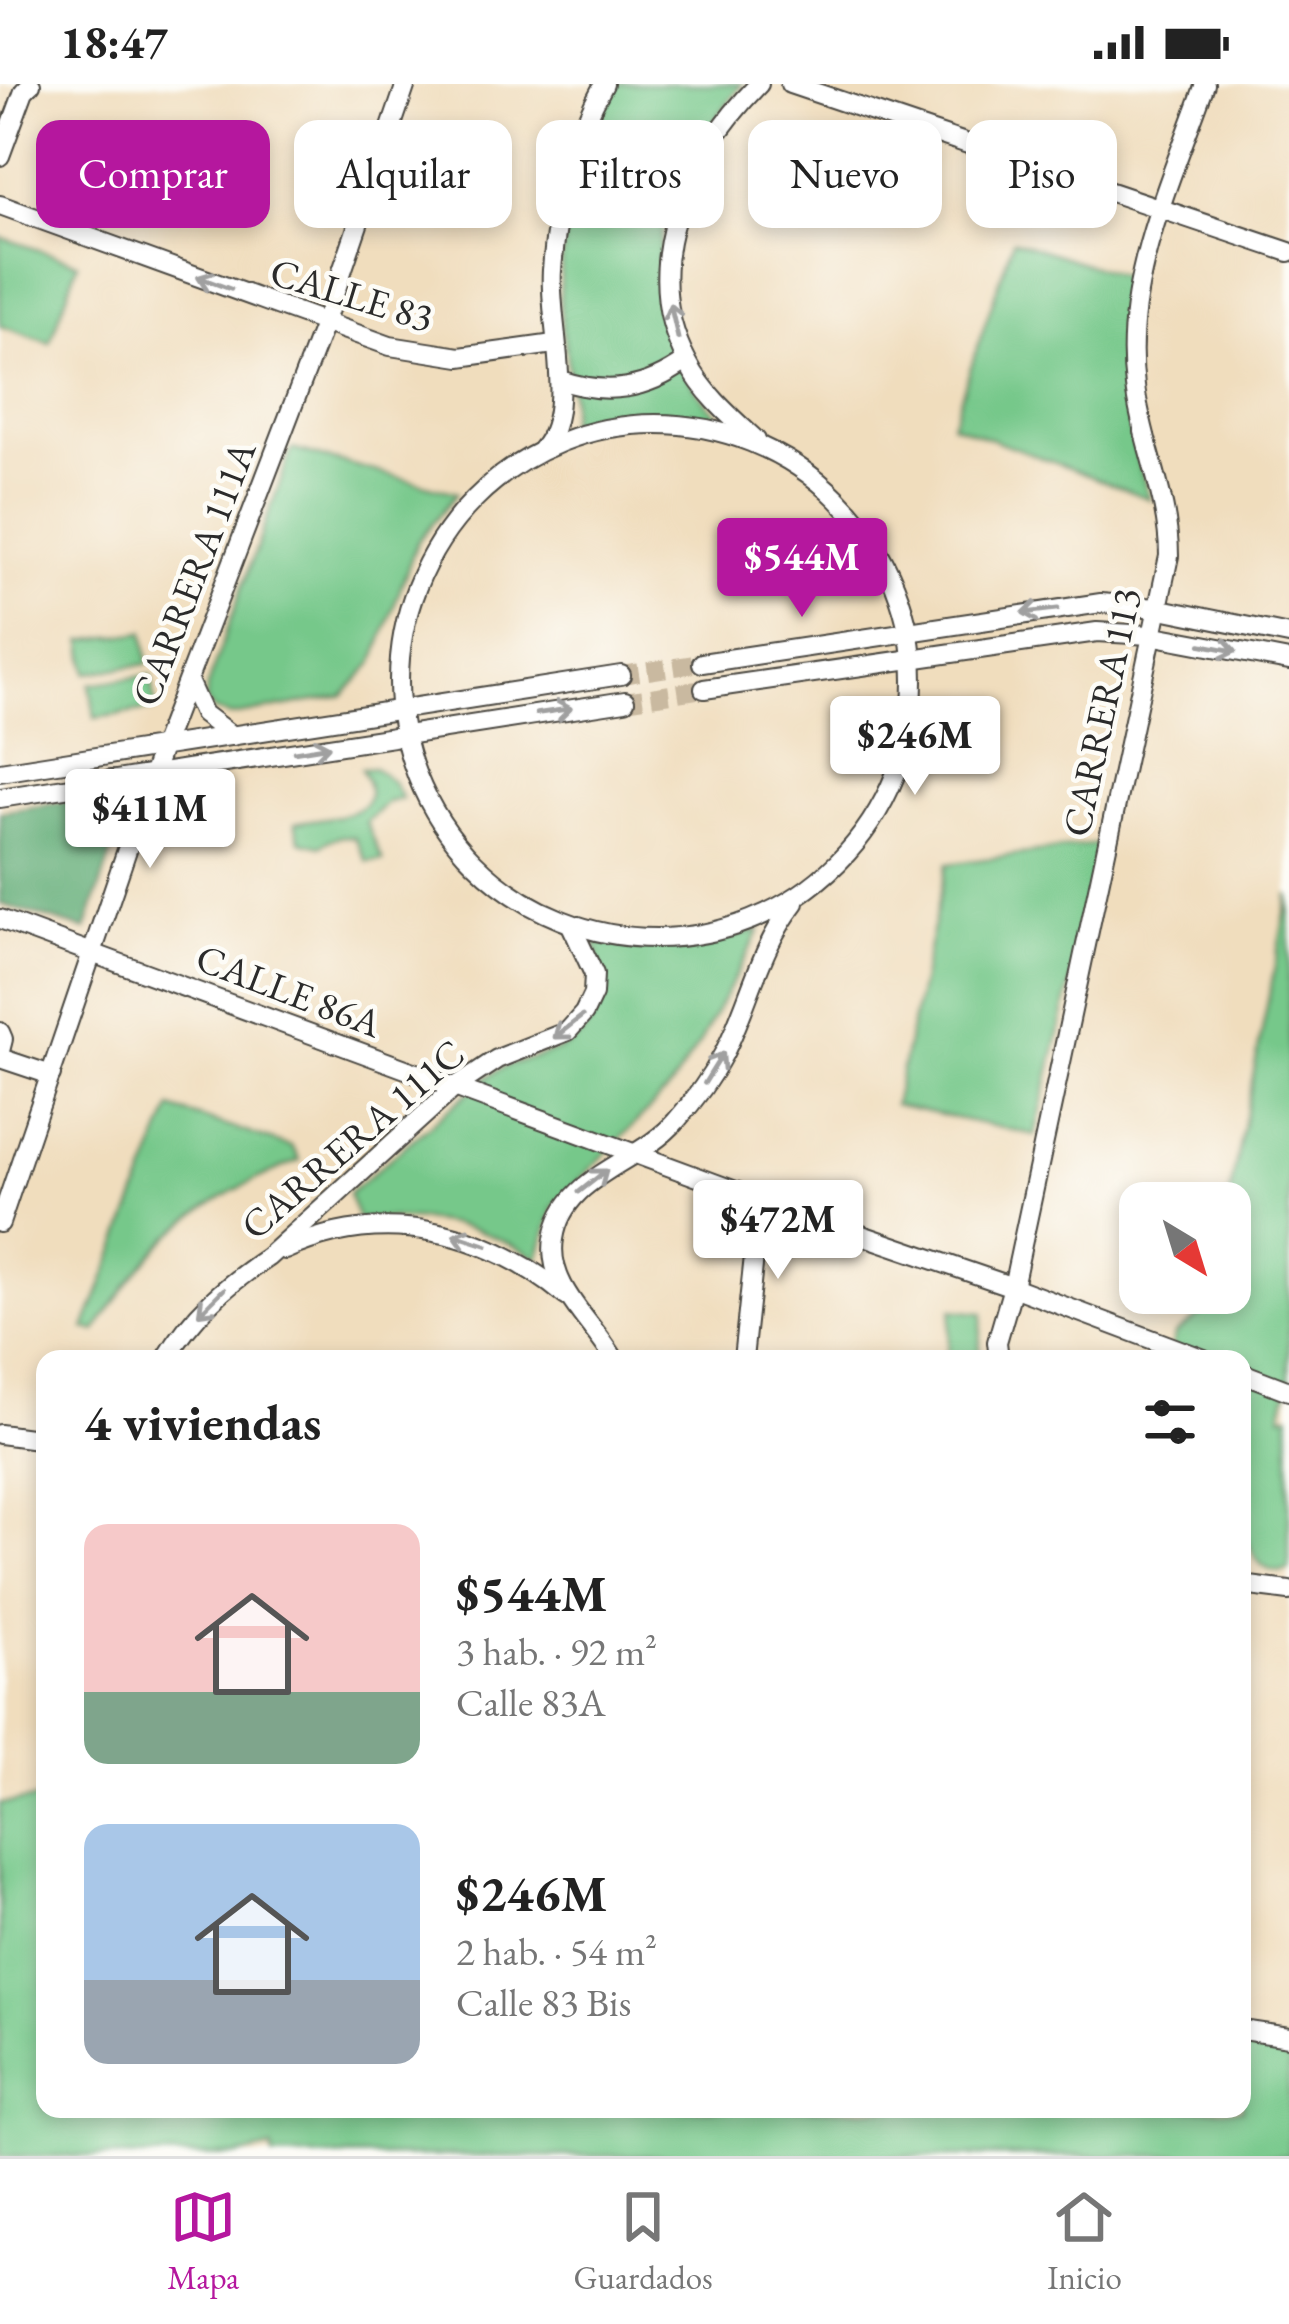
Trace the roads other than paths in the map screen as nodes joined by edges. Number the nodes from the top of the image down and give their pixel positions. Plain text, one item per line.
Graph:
1 (31, 84) edge
2 (406, 84) edge
3 (604, 84) edge
4 (759, 84) edge
5 (790, 84) edge
6 (1205, 84) edge
7 (0, 156) edge
8 (0, 205) edge
9 (1162, 207) junction
10 (1289, 252) edge
11 (323, 324) junction
12 (554, 344) junction
13 (686, 361) junction
14 (560, 380) junction
15 (764, 447) junction
16 (540, 452) junction
17 (1156, 608) junction
18 (909, 631) junction
19 (1289, 634) edge
20 (1150, 635) junction
21 (812, 646) junction
22 (912, 656) junction
23 (1289, 662) edge
24 (817, 671) junction
25 (188, 680) junction
26 (475, 697) junction
27 (399, 710) junction
28 (478, 723) junction
29 (404, 735) junction
30 (232, 736) junction
31 (162, 747) junction
32 (0, 772) edge
33 (154, 773) junction
34 (110, 780) junction
35 (0, 799) edge
36 (137, 825) junction
37 (806, 890) junction
38 (0, 920) edge
39 (571, 925) junction
40 (94, 951) junction
41 (0, 1032) edge
42 (0, 1055) edge
43 (51, 1076) junction
44 (455, 1087) junction
45 (636, 1154) junction
46 (760, 1200) junction
47 (0, 1222) edge
48 (268, 1257) junction
49 (1013, 1287) junction
50 (570, 1299) junction
51 (172, 1350) edge
52 (609, 1350) edge
53 (744, 1350) edge
54 (997, 1350) edge
55 (1180, 1350) edge
56 (1251, 1376) edge
57 (1289, 1391) edge
58 (0, 1434) edge
59 (36, 1439) edge
60 (1251, 1587) edge
61 (1289, 1591) edge
62 (1251, 2031) edge
63 (1289, 2037) edge

1 - 7 street
2 - 11 street, CARRERA 111A
3 - 12 street
13 -> 4 street
5 - 9 street
6 - 9 street, CARRERA 113
11 -> 8 street, CALLE 83
9 - 10 street
9 - 17 street, CARRERA 113
11 - 12 street, CALLE 83
11 - 25 street, CARRERA 111A
12 - 14 street
13 - 14 street
13 - 15 street
14 - 16 street
15 - 16 street
15 - 18 street
16 - 27 street
17 -> 18 street
17 - 19 street
17 - 20 street, CARRERA 113
18 - 21 street
18 - 22 street
20 - 22 street
20 -> 23 street
20 - 49 street, CARRERA 113
21 - 24 street
21 - 24 street
22 - 24 street
22 - 37 street
25 - 30 street
25 - 31 street, CARRERA 111A
26 - 27 street
26 - 28 street
28 -> 26 street
27 - 29 street
27 - 30 street
28 - 29 street
33 -> 29 street
29 - 39 street
30 - 31 street
31 - 32 street
31 - 33 street, CARRERA 111A
33 - 34 street
33 - 36 street, CARRERA 111A
34 - 35 street
34 - 36 street
36 - 40 street, CARRERA 111A
37 - 39 street
45 -> 37 street
38 - 40 street, CALLE 86A
39 -> 44 street, CARRERA 111C
40 - 43 street, CARRERA 111A
40 - 44 street, CALLE 86A
41 - 42 street
42 - 43 street
43 - 47 street, CARRERA 111A
44 - 45 street, CALLE 86A
44 - 48 street, CARRERA 111C
45 - 46 street, CALLE 86A
50 -> 45 street
46 - 49 street, CALLE 86A
46 - 53 street
50 -> 48 street
48 -> 51 street, CARRERA 111C
49 - 54 street, CARRERA 113
49 - 55 street, CALLE 86A
50 - 52 street
56 - 57 street
58 - 59 street
60 - 61 street
62 - 63 street

